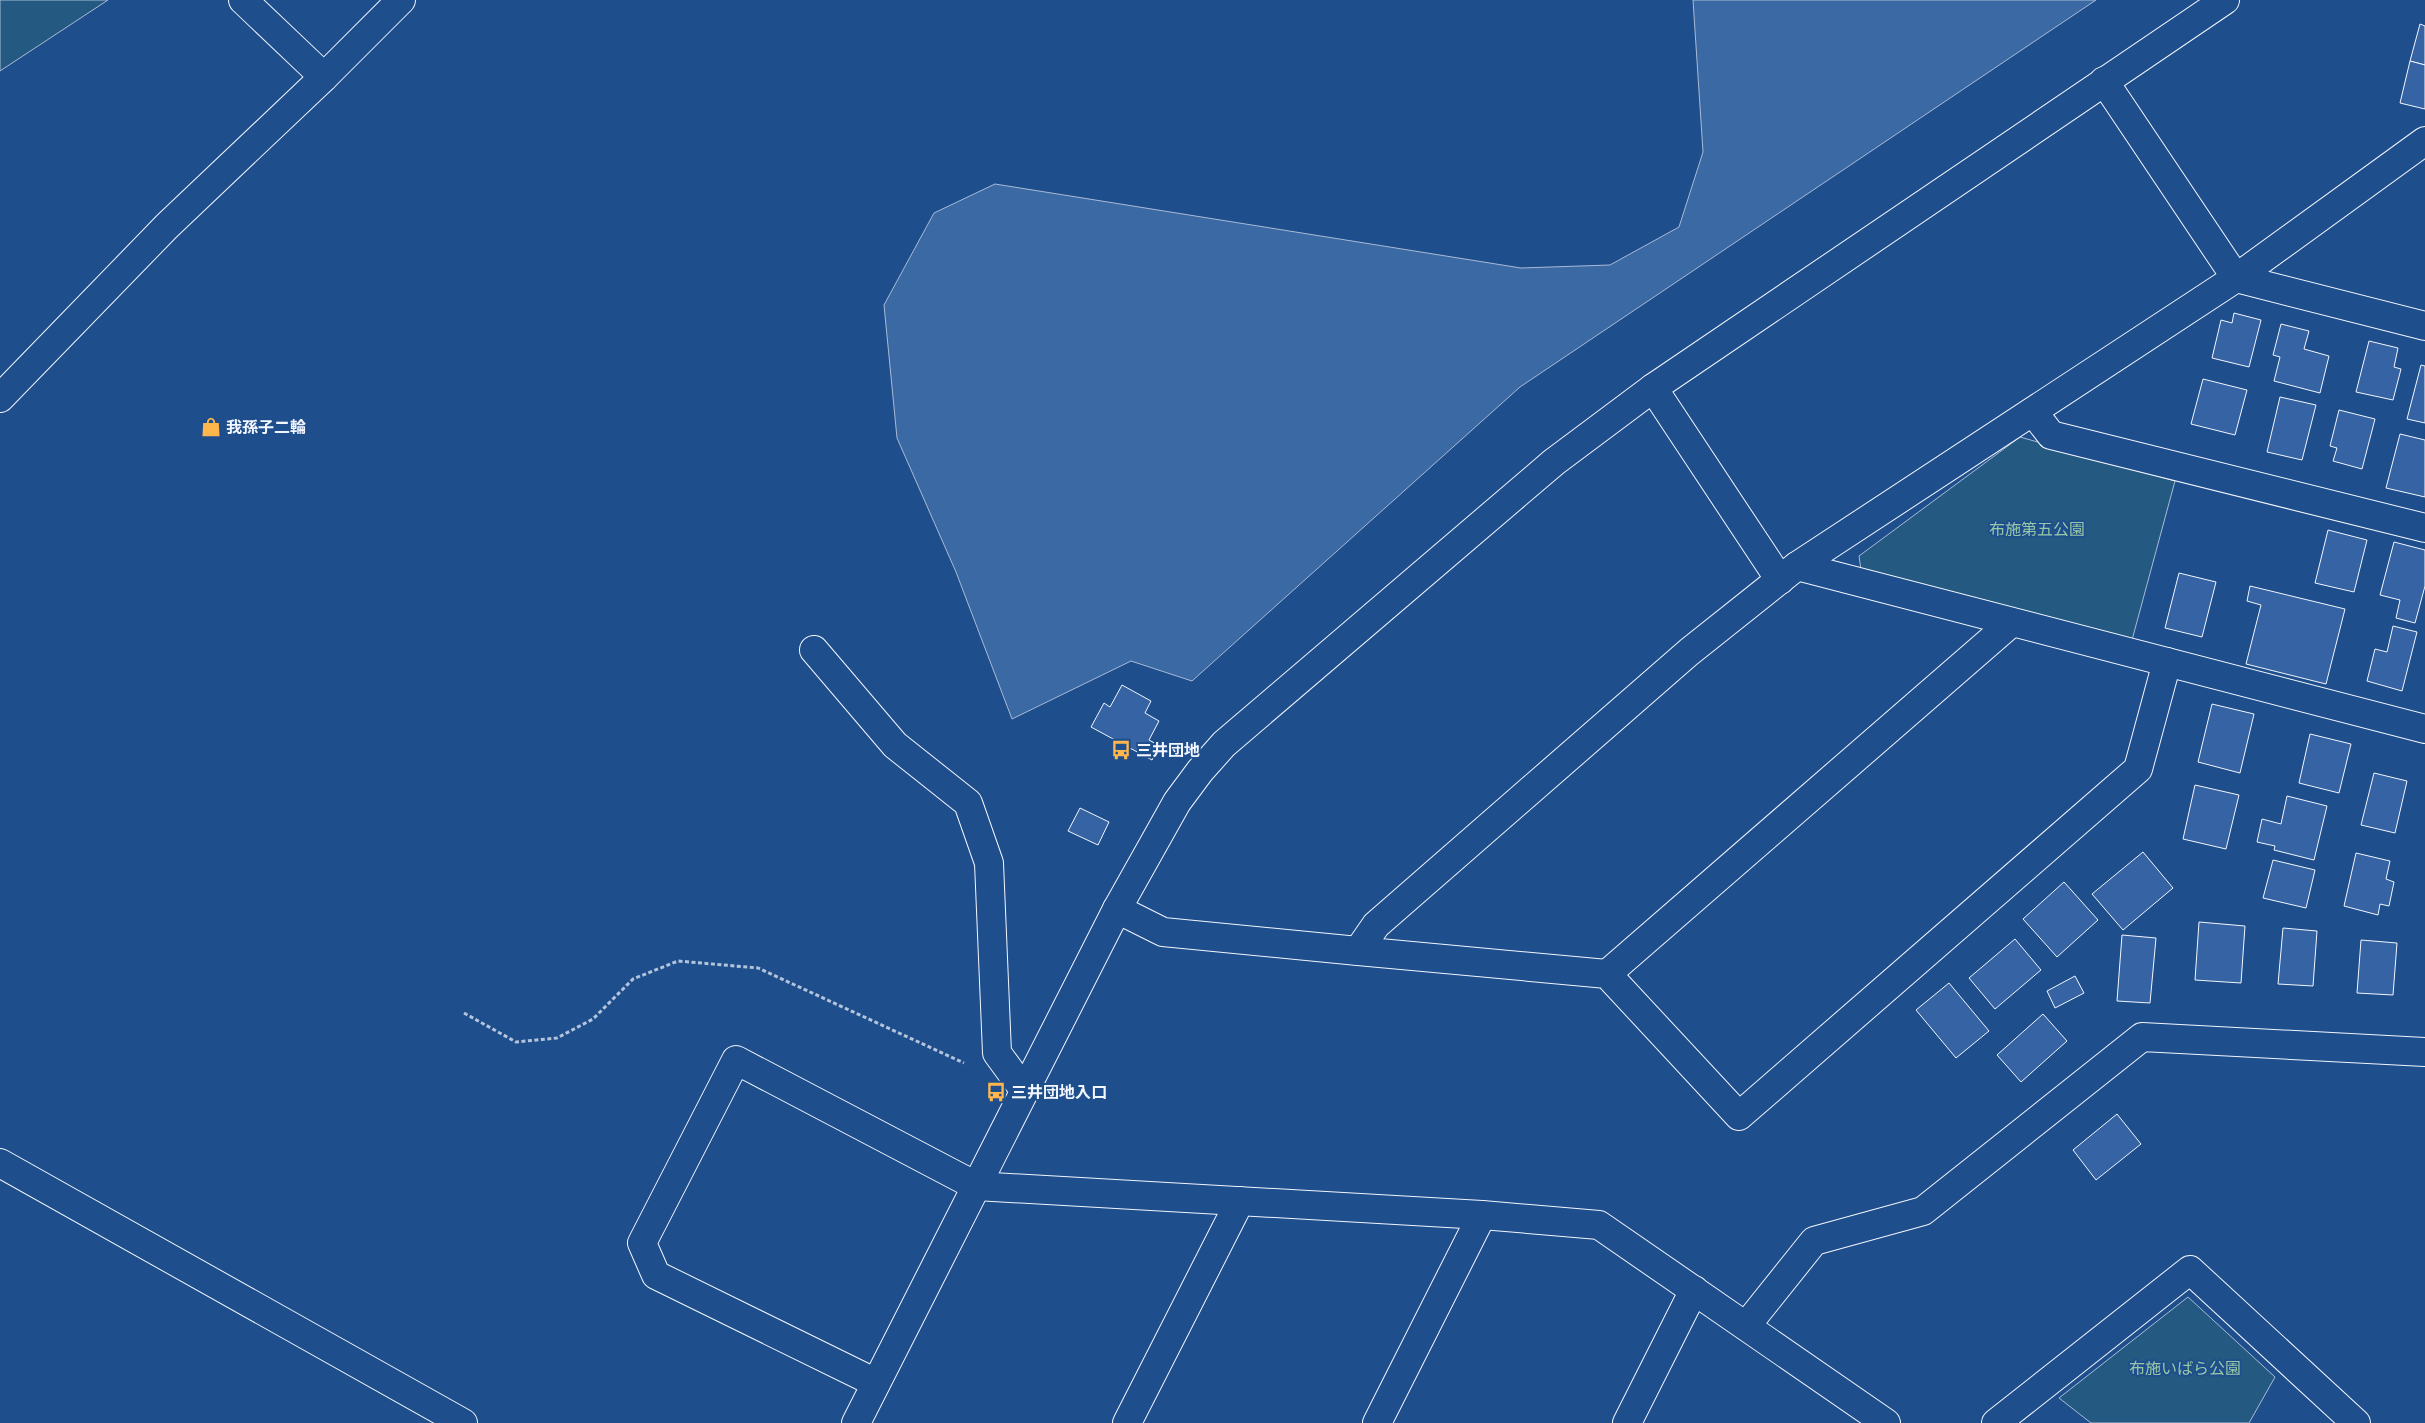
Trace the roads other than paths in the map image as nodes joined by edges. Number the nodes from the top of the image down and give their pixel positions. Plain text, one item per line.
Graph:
1 (243, 0) edge
2 (402, 0) edge
3 (2224, 0) edge
4 (324, 77) junction
5 (2104, 81) junction
6 (2425, 142) edge
7 (2236, 278) junction
8 (2425, 326) edge
9 (1653, 388) junction
10 (0, 398) edge
11 (2034, 413) junction
12 (2425, 528) edge
13 (1789, 573) junction
14 (2011, 623) junction
15 (814, 650) dead end
16 (2167, 662) junction
17 (2425, 729) edge
18 (1117, 909) junction
19 (1358, 951) junction
20 (1607, 974) junction
21 (2425, 1052) edge
22 (1024, 1090) junction
23 (0, 1163) edge
24 (976, 1186) junction
25 (1240, 1201) junction
26 (1482, 1215) junction
27 (1694, 1290) junction
28 (1746, 1326) junction
29 (876, 1384) junction
30 (463, 1423) edge
31 (856, 1423) edge
32 (1127, 1423) edge
33 (1377, 1423) edge
34 (1627, 1423) edge
35 (1886, 1423) edge
36 (1996, 1423) edge
37 (2356, 1423) edge

1 - 4 street
2 - 4 street
3 - 5 street
4 - 10 street
5 - 7 street
5 - 9 street
6 - 7 street
7 - 8 street
7 - 11 street
9 - 13 street
9 - 18 street
11 - 12 street
11 - 13 street
13 - 14 street
13 - 19 street
14 - 16 street
14 - 20 street
15 - 22 street
16 - 17 street
16 - 20 street
18 - 19 street
18 - 22 street
19 - 20 street
21 - 28 street
22 - 24 street
23 - 30 street
24 - 25 street
24 - 29 street
24 - 29 street
25 - 26 street
25 - 32 street
26 - 27 street
26 - 33 street
27 - 28 street
27 - 34 street
28 - 35 street
29 - 31 street
36 - 37 street

